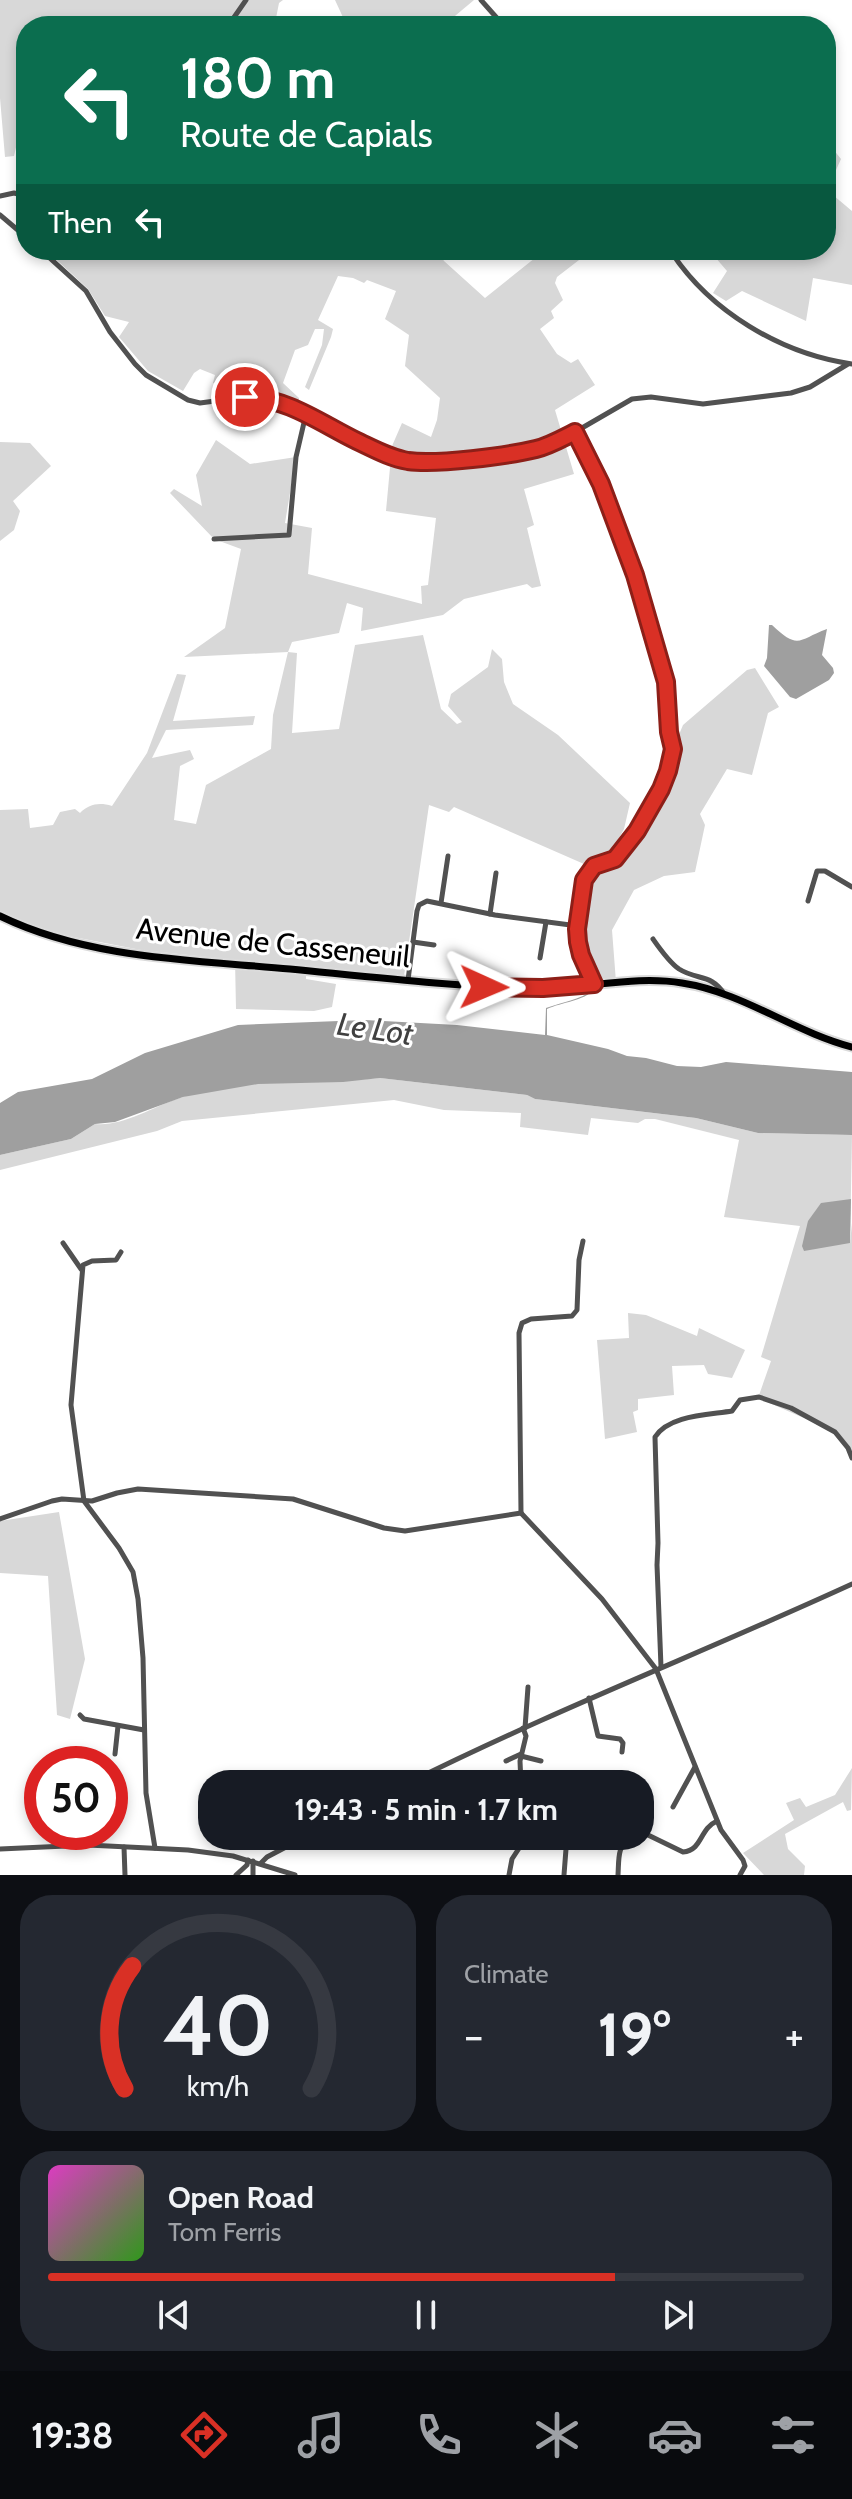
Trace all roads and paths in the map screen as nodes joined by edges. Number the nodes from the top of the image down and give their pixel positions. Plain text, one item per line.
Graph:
1 (481, 0) edge
2 (495, 16) edge
3 (0, 215) edge
4 (16, 229) edge
5 (52, 260) edge
6 (677, 260) edge
7 (850, 364) edge
8 (306, 414) junction
9 (575, 432) junction
10 (214, 539) dead end
11 (448, 856) dead end
12 (496, 873) dead end
13 (852, 887) edge
14 (808, 901) dead end
15 (441, 903) junction
16 (490, 914) junction
17 (0, 916) edge
18 (546, 922) junction
19 (578, 926) junction
20 (653, 939) dead end
21 (413, 942) junction
22 (434, 945) dead end
23 (540, 958) dead end
24 (408, 980) junction
25 (594, 984) junction
26 (726, 995) junction
27 (852, 1047) edge
28 (583, 1241) dead end
29 (63, 1243) dead end
30 (121, 1252) dead end
31 (81, 1270) junction
32 (852, 1458) edge
33 (84, 1501) junction
34 (521, 1513) junction
35 (0, 1519) edge
36 (852, 1584) edge
37 (658, 1668) junction
38 (528, 1687) dead end
39 (589, 1698) junction
40 (80, 1715) dead end
41 (118, 1726) junction
42 (524, 1728) junction
43 (144, 1730) junction
44 (116, 1746) edge
45 (622, 1752) dead end
46 (522, 1755) junction
47 (506, 1761) dead end
48 (541, 1761) dead end
49 (695, 1766) junction
50 (436, 1770) edge
51 (521, 1770) edge
52 (673, 1807) dead end
53 (717, 1821) junction
54 (654, 1838) edge
55 (24, 1847) edge
56 (128, 1847) edge
57 (155, 1848) junction
58 (0, 1849) edge
59 (124, 1850) edge
60 (280, 1850) edge
61 (518, 1850) edge
62 (566, 1850) edge
63 (619, 1850) edge
64 (250, 1861) junction
65 (261, 1863) junction
66 (125, 1875) edge
67 (236, 1875) edge
68 (253, 1875) edge
69 (295, 1875) edge
70 (509, 1875) edge
71 (564, 1875) edge
72 (618, 1875) edge
73 (740, 1875) edge

1 - 2 street
3 - 4 street
5 - 8 street
6 - 7 street
7 - 9 street
8 - 9 street
8 - 10 street
9 - 19 street
11 - 15 street
12 - 16 street
13 - 14 street
15 - 16 street
15 - 21 street
16 - 18 street
17 - 24 main road, Avenue de Casseneuil
18 - 19 street
18 - 23 street
19 - 25 street
20 - 26 street
21 - 22 street
21 - 24 street
24 - 25 main road, Avenue de Casseneuil
25 - 26 main road, Avenue de Casseneuil
26 - 27 main road, Avenue de Casseneuil
28 - 34 street
29 - 31 street
30 - 31 street
31 - 33 street
32 - 37 street
33 - 34 street
33 - 35 street
33 - 43 street
34 - 37 street
36 - 37 street
37 - 39 street
37 - 49 street
38 - 42 street
39 - 42 street
39 - 45 street
40 - 41 street
41 - 43 street
41 - 44 street
42 - 46 street
42 - 50 street
43 - 57 street
46 - 47 street
46 - 48 street
46 - 51 street
49 - 52 street
49 - 53 street
53 - 54 street
53 - 73 street
55 - 58 street
56 - 57 street
57 - 64 street
59 - 66 street
60 - 65 street
61 - 70 street
62 - 71 street
63 - 72 street
64 - 65 street
64 - 67 street
64 - 68 street
65 - 69 street

